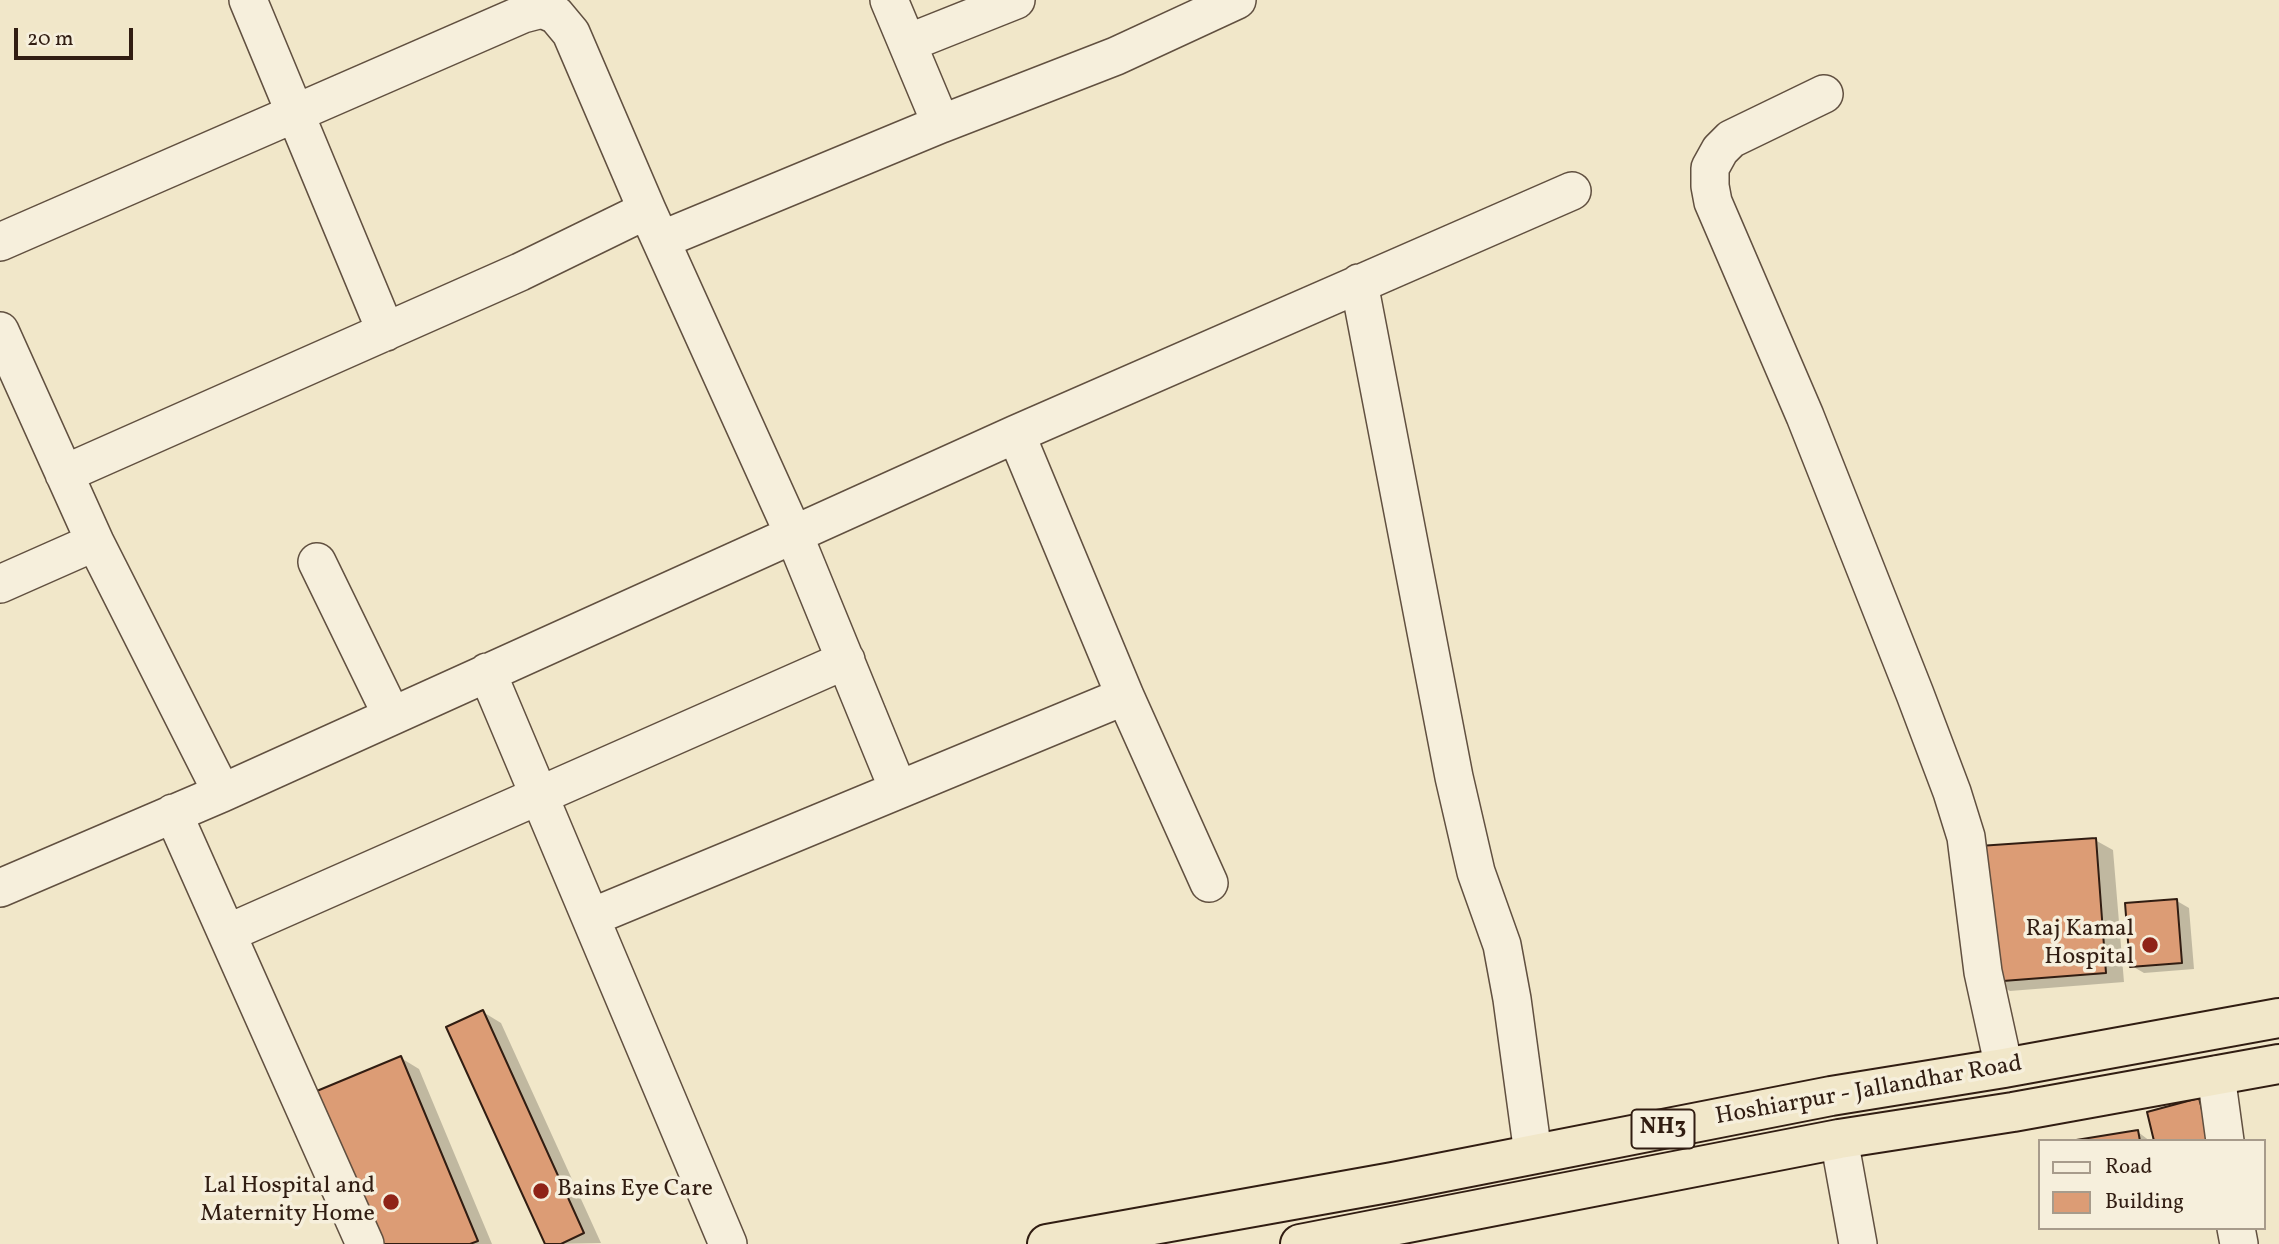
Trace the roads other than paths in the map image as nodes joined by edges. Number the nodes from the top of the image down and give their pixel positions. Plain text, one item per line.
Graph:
1 (248, 0) edge
2 (889, 0) edge
3 (1016, 0) edge
4 (1237, 0) edge
5 (908, 43) junction
6 (1824, 94) dead end
7 (296, 112) junction
8 (941, 124) junction
9 (1572, 191) dead end
10 (654, 225) junction
11 (0, 242) edge
12 (1359, 282) junction
13 (0, 331) edge
14 (386, 332) junction
15 (1016, 434) junction
16 (64, 474) junction
17 (794, 535) junction
18 (95, 542) junction
19 (317, 562) dead end
20 (0, 584) edge
21 (846, 660) junction
22 (487, 672) junction
23 (1125, 696) junction
24 (392, 716) junction
25 (898, 789) junction
26 (222, 793) junction
27 (540, 794) junction
28 (173, 813) junction
29 (1209, 883) dead end
30 (0, 888) edge
31 (592, 917) junction
32 (228, 933) junction
33 (2279, 1018) edge
34 (2279, 1064) edge
35 (2004, 1068) junction
36 (2216, 1075) junction
37 (1839, 1139) junction
38 (2225, 1139) edge
39 (1533, 1154) junction
40 (1405, 1235) edge
41 (365, 1244) edge
42 (728, 1244) edge
43 (1047, 1244) edge
44 (1300, 1244) edge
45 (1858, 1244) edge

1 - 7 street
2 - 5 street
3 - 5 street
4 - 8 street
5 - 8 street
6 - 35 street
7 - 10 street
7 - 11 street
7 - 14 street
8 - 10 street
9 - 12 street
10 - 14 street
10 - 17 street
12 - 15 street
12 - 39 street
13 - 16 street
14 - 16 street
15 - 17 street
15 - 23 street
16 - 18 street
17 - 21 street
17 - 22 street
18 - 20 street
18 - 26 street
19 - 24 street
21 - 25 street
21 - 27 street
22 - 24 street
22 - 27 street
23 - 25 street
23 - 29 street
24 - 26 street
25 - 31 street
26 - 28 street
27 - 31 street
27 - 32 street
28 - 30 street
28 - 32 street
31 - 42 street
32 - 41 street
33 - 35 highway, Hoshiarpur - Jallandhar Road / NH3
34 - 36 highway, Hoshiarpur - Jallandhar Road / NH3
35 - 39 highway, Hoshiarpur - Jallandhar Road / NH3
36 - 37 highway, Hoshiarpur - Jallandhar Road / NH3
36 - 38 street
37 - 40 highway, Hoshiarpur - Jallandhar Road / NH3
37 - 45 street
39 - 43 highway, Hoshiarpur - Jallandhar Road / NH3
40 - 44 highway, Hoshiarpur - Jallandhar Road / NH3

